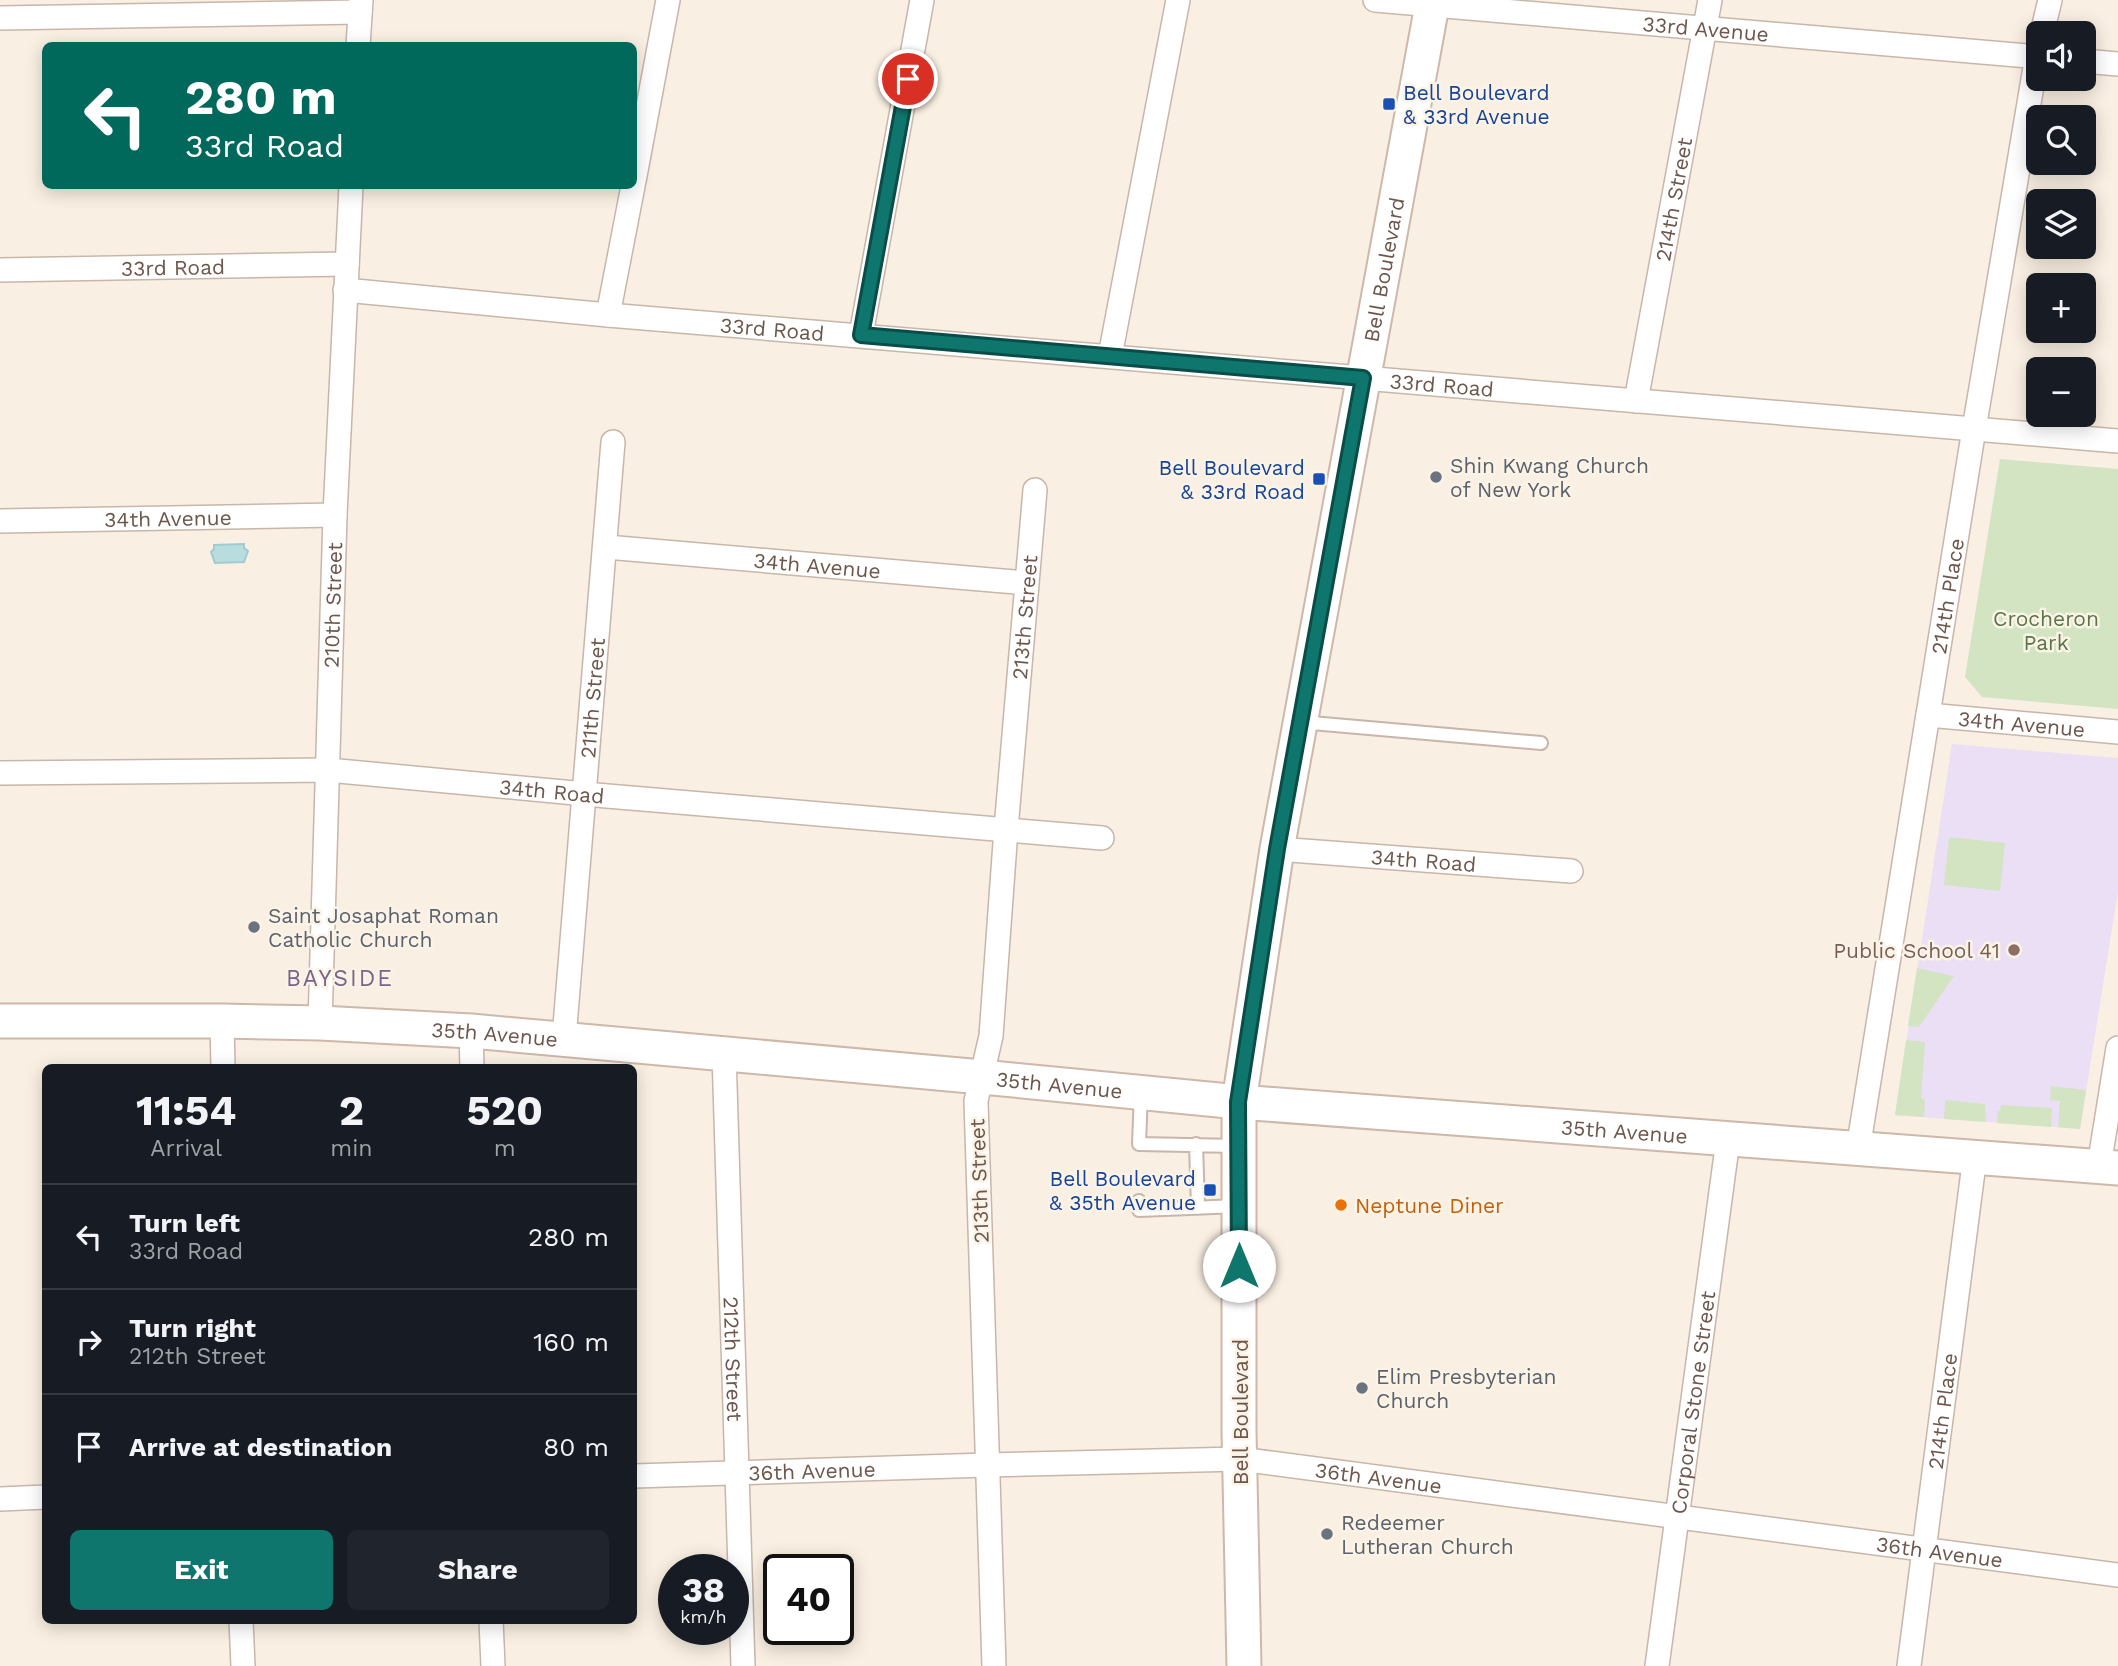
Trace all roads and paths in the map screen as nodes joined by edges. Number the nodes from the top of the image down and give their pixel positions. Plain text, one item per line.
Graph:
1 (668, 0) edge
2 (922, 0) edge
3 (1178, 0) edge
4 (1375, 0) edge
5 (1710, 0) edge
6 (2050, 0) edge
7 (1433, 3) edge
8 (360, 6) edge
9 (0, 18) edge
10 (2045, 21) edge
11 (1704, 29) junction
12 (358, 42) edge
13 (2026, 51) edge
14 (2096, 62) edge
15 (2118, 64) edge
16 (2031, 91) edge
17 (637, 162) edge
18 (351, 189) edge
19 (632, 189) edge
20 (347, 264) junction
21 (0, 271) edge
22 (345, 290) junction
23 (608, 315) junction
24 (861, 335) junction
25 (1110, 356) junction
26 (1363, 378) junction
27 (1636, 401) junction
28 (1974, 429) junction
29 (2118, 441) edge
30 (614, 442) dead end
31 (1035, 490) dead end
32 (335, 515) junction
33 (0, 521) edge
34 (606, 547) junction
35 (1027, 583) junction
36 (1928, 715) junction
37 (1300, 722) junction
38 (2118, 732) edge
39 (1541, 743) dead end
40 (328, 770) junction
41 (0, 773) edge
42 (586, 794) junction
43 (1006, 830) junction
44 (1102, 838) dead end
45 (1277, 849) junction
46 (1571, 871) dead end
47 (0, 1021) edge
48 (222, 1021) junction
49 (320, 1023) junction
50 (471, 1031) junction
51 (564, 1038) junction
52 (2118, 1048) edge
53 (724, 1053) junction
54 (223, 1064) edge
55 (472, 1064) edge
56 (982, 1077) junction
57 (1141, 1093) junction
58 (1238, 1102) junction
59 (1728, 1140) junction
60 (1196, 1144) junction
61 (1239, 1147) junction
62 (1858, 1149) junction
63 (1975, 1156) junction
64 (2108, 1167) edge
65 (1139, 1201) dead end
66 (1240, 1206) junction
67 (1198, 1208) junction
68 (1240, 1459) junction
69 (986, 1465) junction
70 (736, 1473) junction
71 (637, 1476) edge
72 (42, 1497) edge
73 (0, 1499) edge
74 (1677, 1517) junction
75 (1925, 1549) junction
76 (2118, 1575) edge
77 (242, 1624) edge
78 (491, 1624) edge
79 (243, 1666) edge
80 (493, 1666) edge
81 (743, 1666) edge
82 (994, 1666) edge
83 (1244, 1666) edge
84 (1657, 1666) edge
85 (1909, 1666) edge

1 - 17 street
2 - 24 street
3 - 25 street
4 - 7 street, 33rd Avenue
5 - 11 street, 214th Street
6 - 10 street
7 - 11 street, 33rd Avenue
7 - 26 street, Bell Boulevard
8 - 9 street
8 - 12 street
11 - 13 street, 33rd Avenue
11 - 27 street, 214th Street
14 - 15 street
16 - 28 street, 214th Place
18 - 20 street, 210th Street
19 - 23 street
20 - 21 street, 33rd Road
20 - 22 street, 210th Street
22 - 23 street, 33rd Road
22 - 32 street, 210th Street
23 - 24 street, 33rd Road
24 - 25 street, 33rd Road
25 - 26 street, 33rd Road
26 - 27 street, 33rd Road
26 - 37 street, Bell Boulevard
27 - 28 street, 33rd Road
28 - 29 street, 33rd Road
28 - 36 street, 214th Place
30 - 34 street, 211th Street
31 - 35 street, 213th Street
32 - 33 street, 34th Avenue
32 - 40 street, 210th Street
34 - 35 street, 34th Avenue
34 - 42 street, 211th Street
35 - 43 street, 213th Street
36 - 38 street, 34th Avenue
36 - 62 street, 214th Place
37 - 39 lane
37 - 45 street, Bell Boulevard
40 - 41 street, 34th Road
40 - 42 street, 34th Road
40 - 49 street, 210th Street
42 - 43 street, 34th Road
42 - 51 street, 211th Street
43 - 44 street, 34th Road
43 - 56 street, 213th Street
45 - 46 street, 34th Road
45 - 58 street, Bell Boulevard
47 - 48 street, 35th Avenue
48 - 49 street, 35th Avenue
48 - 54 street
49 - 50 street, 35th Avenue
50 - 51 street, 35th Avenue
50 - 55 street
51 - 53 street, 35th Avenue
52 - 64 street
53 - 56 street, 35th Avenue
53 - 70 street, 212th Street
56 - 57 street, 35th Avenue
56 - 69 street, 213th Street
57 - 58 street, 35th Avenue
57 - 60 lane
58 - 59 street, 35th Avenue
58 - 61 street, Bell Boulevard
59 - 62 street, 35th Avenue
59 - 74 street, Corporal Stone Street
60 - 61 lane
60 - 67 lane
61 - 66 street, Bell Boulevard
62 - 63 street, 35th Avenue
63 - 64 street, 35th Avenue
63 - 75 street, 214th Place
65 - 67 lane
66 - 67 lane
66 - 68 street, Bell Boulevard
68 - 69 street, 36th Avenue
68 - 74 street, 36th Avenue
68 - 83 street, Bell Boulevard
69 - 70 street, 36th Avenue
69 - 82 street, 213th Street
70 - 71 street, 36th Avenue
70 - 81 street, 212th Street
72 - 73 street
74 - 75 street, 36th Avenue
74 - 84 street, Corporal Stone Street
75 - 76 street, 36th Avenue
75 - 85 street, 214th Place
77 - 79 street
78 - 80 street

